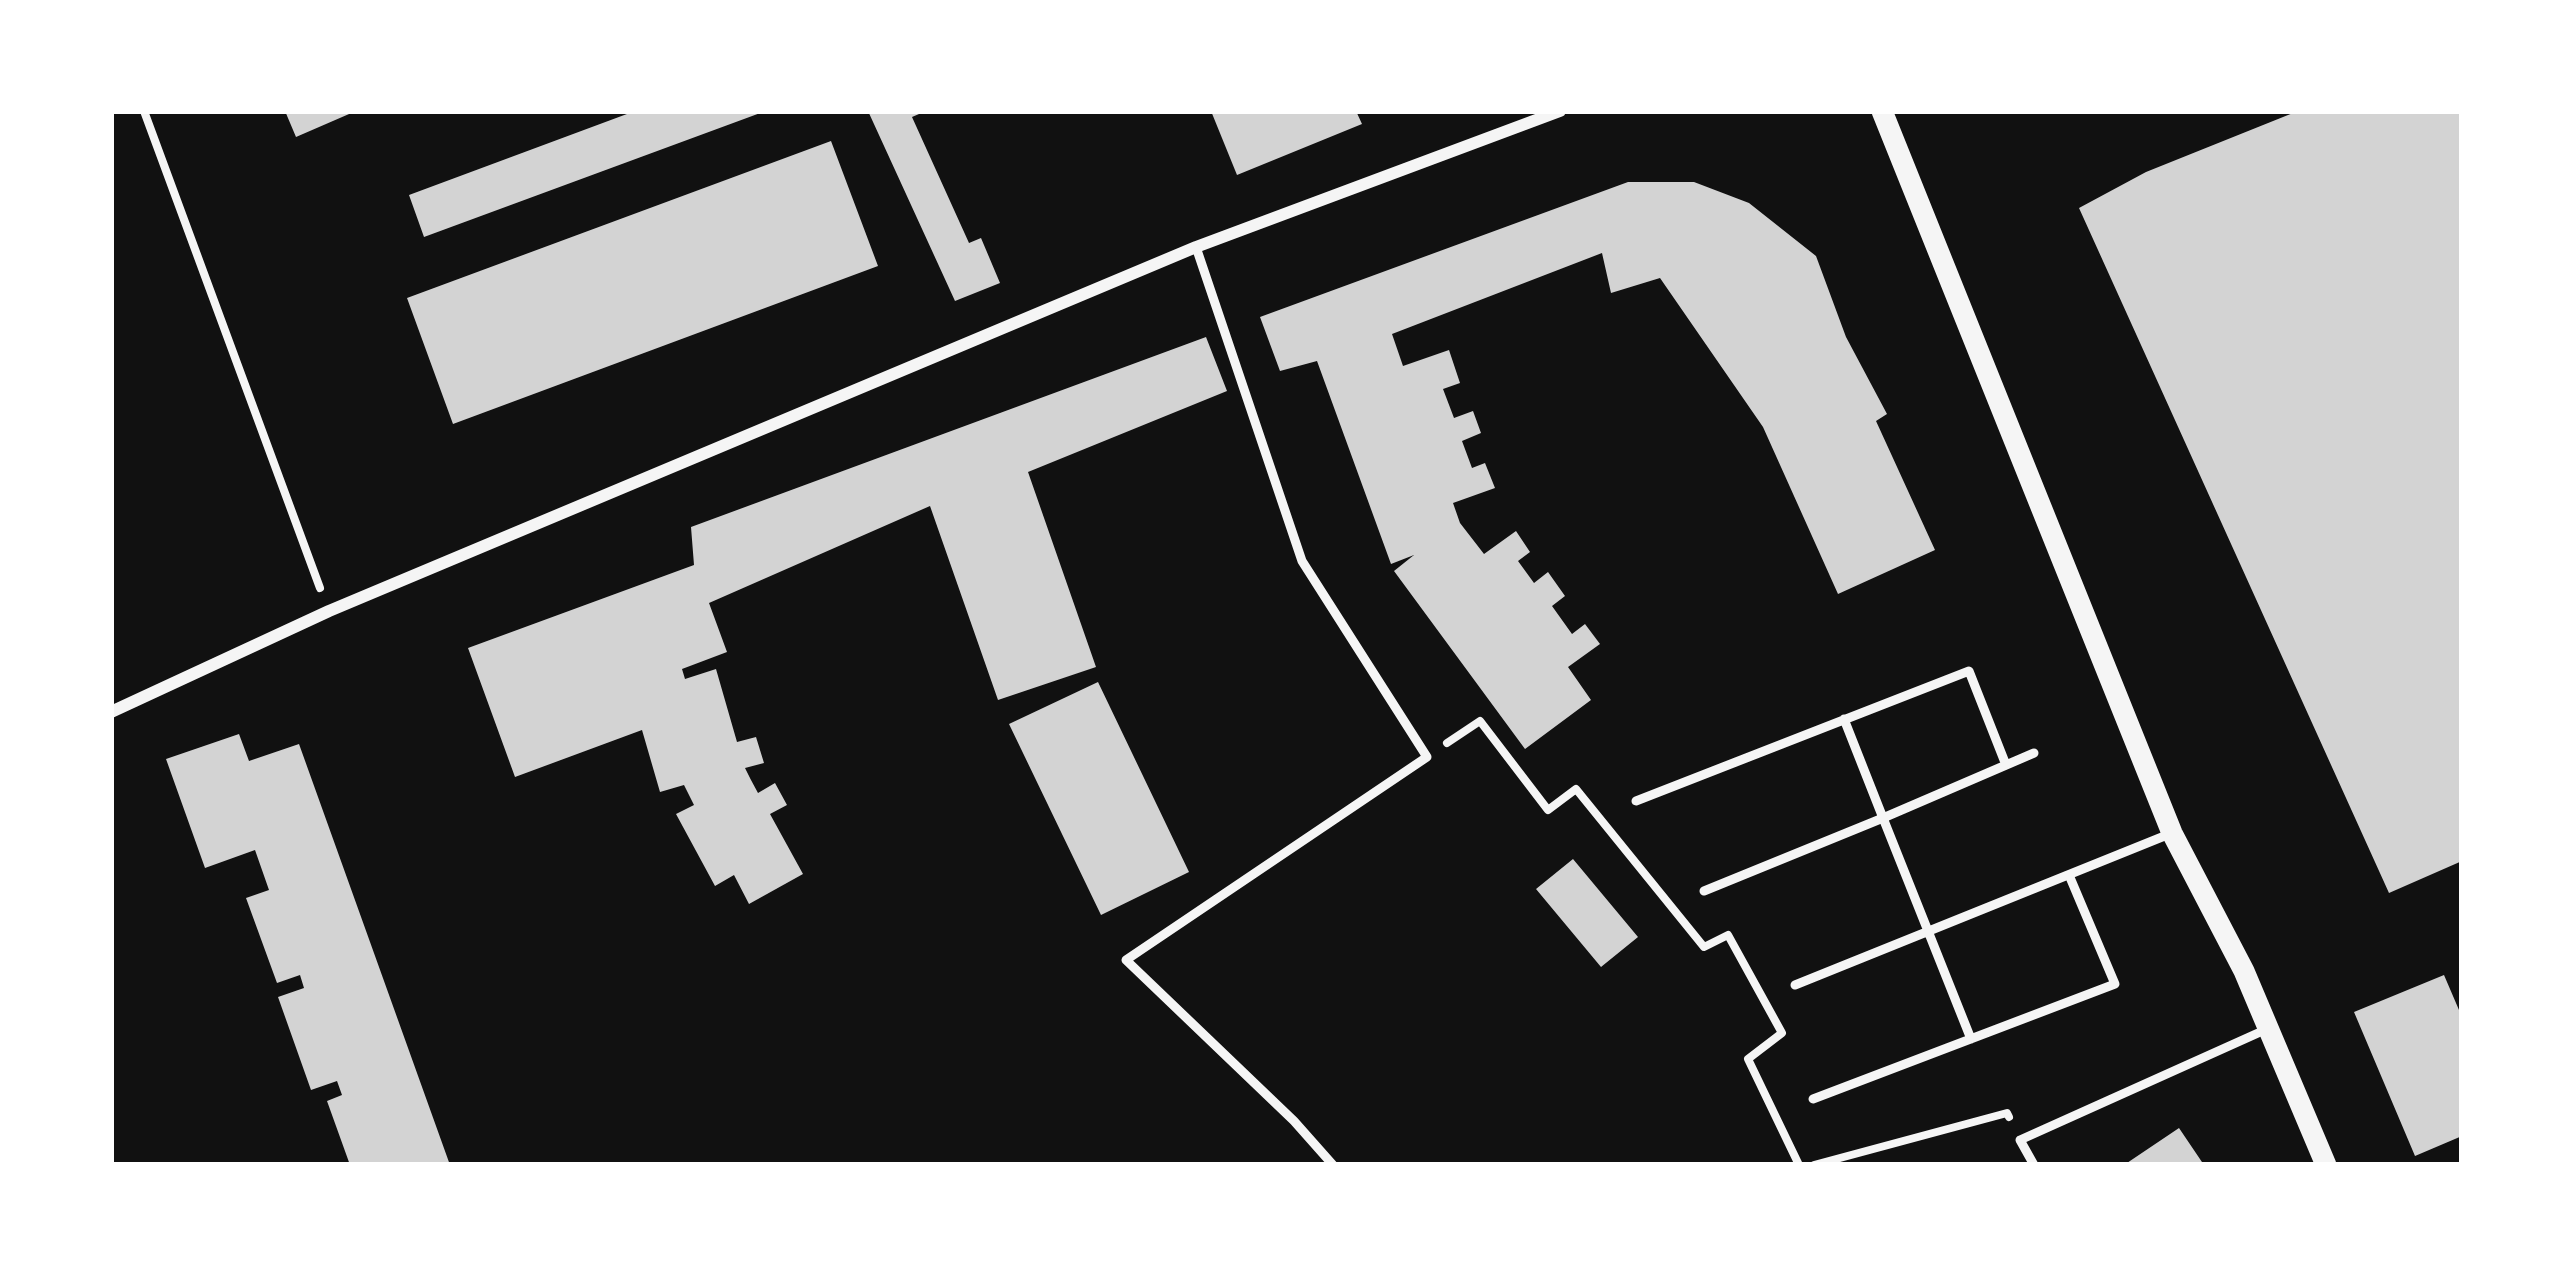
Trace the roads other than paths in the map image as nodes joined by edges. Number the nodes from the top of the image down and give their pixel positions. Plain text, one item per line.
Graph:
1 (1560, 111) edge
2 (1882, 111) edge
3 (1196, 248) junction
4 (111, 712) edge
5 (1844, 719) junction
6 (2035, 752) dead end
7 (2006, 765) junction
8 (1636, 801) dead end
9 (1883, 818) junction
10 (2172, 833) junction
11 (2069, 875) junction
12 (1705, 891) dead end
13 (1931, 932) junction
14 (1795, 985) dead end
15 (2267, 1028) junction
16 (1971, 1039) junction
17 (1814, 1099) dead end
18 (1333, 1165) edge
19 (2034, 1165) edge
20 (2326, 1165) edge

1 - 3 street
2 - 10 street
3 - 4 street
3 - 18 lane
5 - 7 lane
5 - 8 lane
5 - 9 lane
6 - 7 lane
7 - 9 lane
9 - 12 lane
9 - 13 lane
10 - 11 lane
10 - 15 street
11 - 13 lane
11 - 16 lane
13 - 14 lane
13 - 16 lane
15 - 19 lane
15 - 20 street
16 - 17 lane

